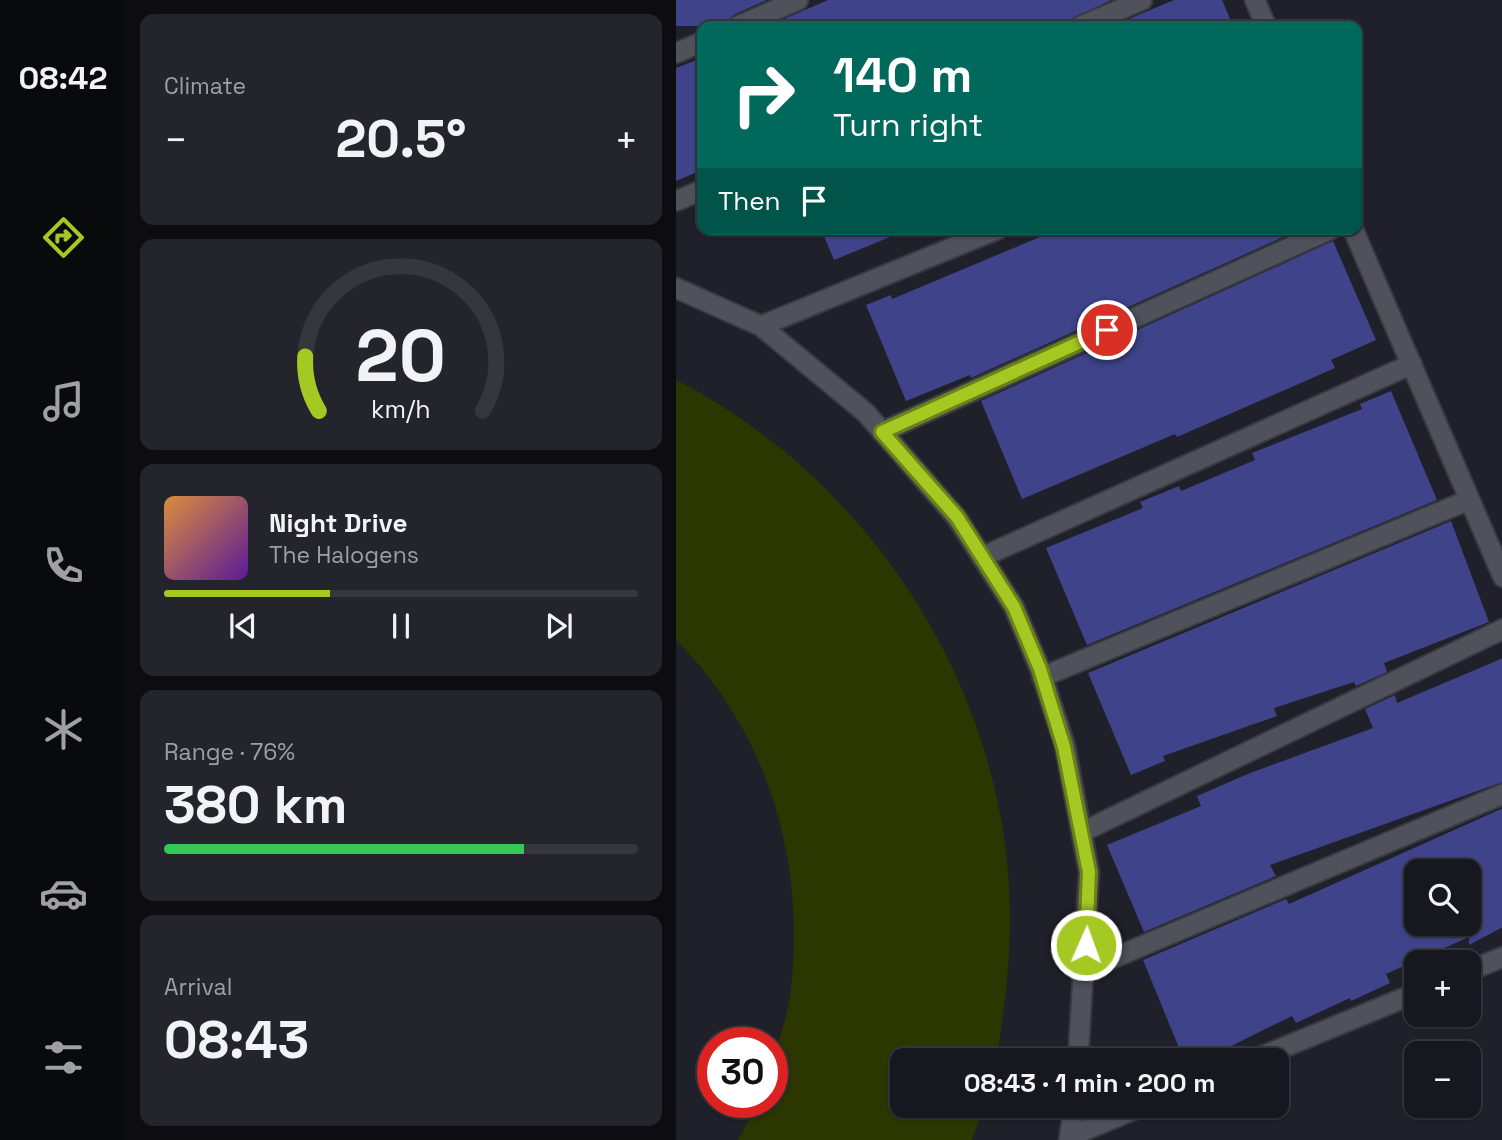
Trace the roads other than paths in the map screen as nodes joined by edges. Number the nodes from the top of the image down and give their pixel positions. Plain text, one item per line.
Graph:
1 (798, 0) edge
2 (1142, 0) edge
3 (1255, 0) edge
4 (750, 21) edge
5 (1093, 21) edge
6 (1264, 21) edge
7 (697, 44) edge
8 (676, 53) edge
9 (697, 192) edge
10 (676, 201) edge
11 (983, 235) edge
12 (1318, 235) edge
13 (1356, 235) edge
14 (676, 288) edge
15 (761, 326) junction
16 (1412, 365) junction
17 (882, 432) junction
18 (1469, 500) junction
19 (982, 557) junction
20 (1503, 577) edge
21 (1503, 629) edge
22 (1042, 677) junction
23 (1503, 794) edge
24 (1082, 832) junction
25 (1503, 957) edge
26 (1481, 966) edge
27 (1085, 970) junction
28 (1404, 998) edge
29 (1079, 1048) edge
30 (1282, 1048) edge
31 (1072, 1118) edge
32 (1116, 1118) edge
33 (1070, 1138) edge

1 - 4 street
2 - 5 street
3 - 6 street
7 - 8 street
9 - 10 street
11 - 15 street
12 - 17 street
13 - 16 street
14 - 15 street
15 - 17 street
16 - 18 street
16 - 19 street
17 - 19 street
18 - 20 street
18 - 22 street
19 - 22 street
21 - 24 street
22 - 24 street
23 - 27 street
24 - 27 street
25 - 26 street
27 - 29 street
28 - 30 street
31 - 33 street
32 - 33 street

